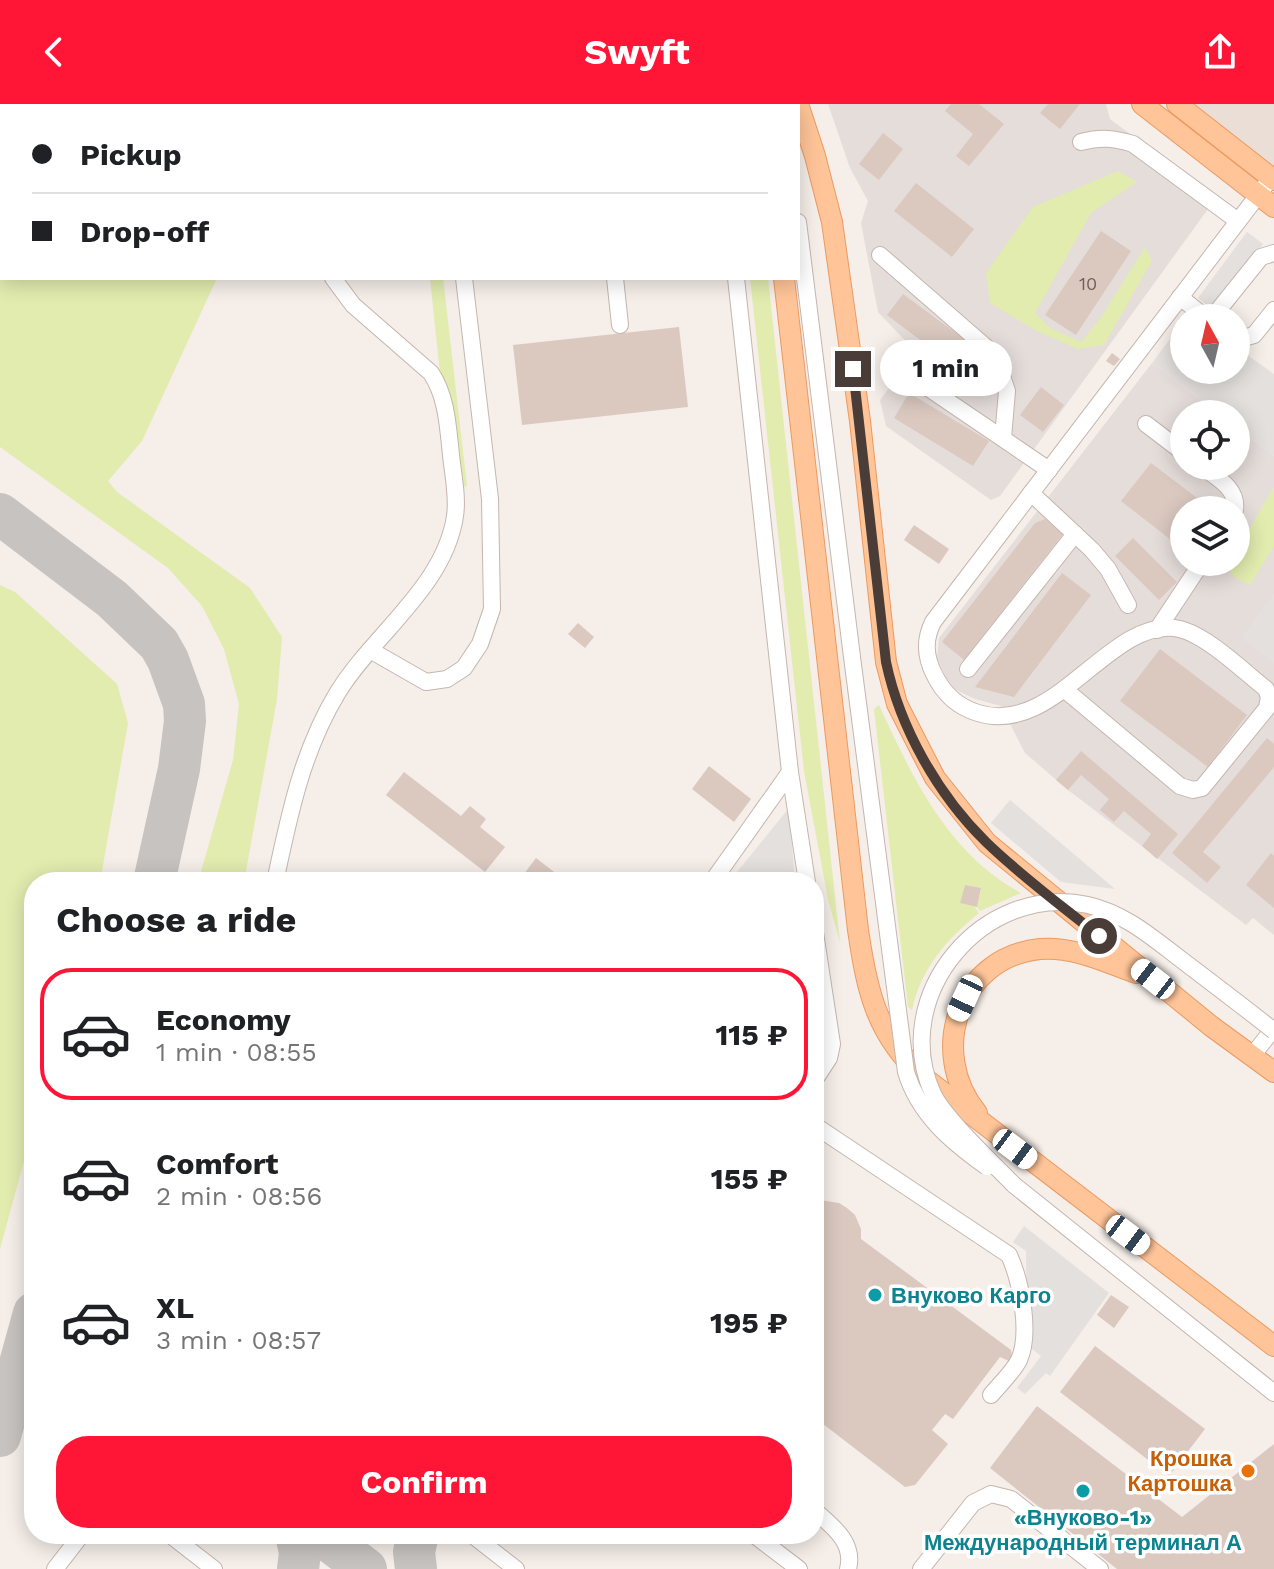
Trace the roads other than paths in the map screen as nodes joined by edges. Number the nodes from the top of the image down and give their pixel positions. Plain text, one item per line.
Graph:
1 (1142, 104) edge
2 (1177, 104) edge
3 (800, 110) edge
4 (1081, 142) dead end
5 (1269, 190) edge
6 (1238, 221) junction
7 (800, 238) edge
8 (1274, 253) edge
9 (880, 255) dead end
10 (334, 280) edge
11 (464, 280) edge
12 (615, 280) edge
13 (736, 280) edge
14 (784, 280) edge
15 (1178, 300) junction
16 (1182, 304) edge
17 (1185, 304) edge
18 (1221, 304) edge
19 (1274, 310) edge
20 (620, 325) dead end
21 (1250, 336) edge
22 (918, 381) dead end
23 (1146, 424) dead end
24 (1003, 438) junction
25 (1170, 442) edge
26 (1049, 470) junction
27 (1219, 480) edge
28 (1031, 493) junction
29 (1235, 496) edge
30 (1075, 534) junction
31 (1193, 576) edge
32 (1128, 605) dead end
33 (1157, 630) junction
34 (370, 650) junction
35 (968, 669) dead end
36 (1064, 689) junction
37 (790, 772) junction
38 (277, 872) edge
39 (719, 872) edge
40 (805, 872) edge
41 (1153, 979) junction
42 (824, 992) edge
43 (1274, 1029) edge
44 (824, 1042) edge
45 (832, 1044) junction
46 (1252, 1056) junction
47 (824, 1066) edge
48 (1274, 1072) edge
49 (824, 1132) edge
50 (1012, 1147) junction
51 (1014, 1185) junction
52 (1244, 1323) junction
53 (1274, 1346) edge
54 (1274, 1365) edge
55 (1274, 1393) edge
56 (991, 1395) dead end
57 (824, 1520) edge
58 (74, 1544) edge
59 (182, 1544) edge
60 (484, 1544) edge
61 (766, 1544) edge
62 (55, 1569) edge
63 (214, 1569) edge
64 (516, 1569) edge
65 (799, 1569) edge
66 (848, 1569) edge
67 (921, 1569) edge
68 (1100, 1569) edge

1 - 5 main road
2 - 5 main road
3 - 41 main road
4 - 6 street
5 - 6 street
6 - 15 street
7 - 51 street, bridge
8 - 18 street
9 - 24 street
10 - 34 street
11 - 34 street
12 - 20 street
13 - 37 street
14 - 50 main road
15 - 16 street
15 - 17 street
15 - 26 street
19 - 21 street
22 - 24 street
23 - 25 street
24 - 26 street
26 - 28 street
27 - 29 street
28 - 30 street
28 - 36 street
30 - 32 street
30 - 35 street
31 - 33 street
33 - 36 street
33 - 36 street
34 - 38 street
37 - 39 street
37 - 40 street
41 - 46 main road
41 - 50 main road
42 - 45 street
43 - 46 street
43 - 51 street, bridge
44 - 45 street
45 - 47 street
46 - 48 main road
49 - 56 street
50 - 52 main road
51 - 55 street
52 - 53 main road
52 - 54 main road
57 - 66 street
58 - 62 street
59 - 63 street
60 - 64 street
61 - 65 street
67 - 68 street

